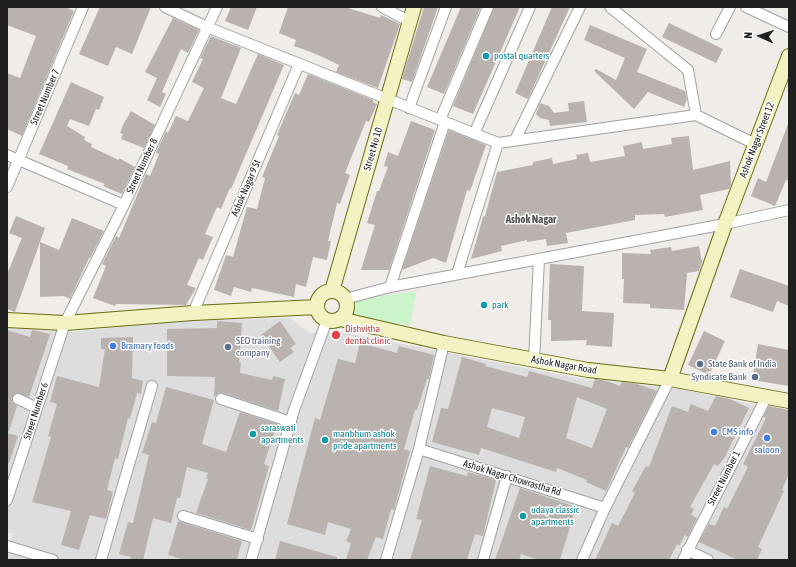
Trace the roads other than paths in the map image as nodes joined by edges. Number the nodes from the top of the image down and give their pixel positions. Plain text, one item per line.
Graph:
1 (82, 7) edge
2 (165, 7) edge
3 (217, 7) edge
4 (382, 7) edge
5 (414, 7) edge
6 (446, 7) edge
7 (488, 7) edge
8 (530, 7) edge
9 (580, 7) edge
10 (610, 7) edge
11 (730, 7) edge
12 (746, 7) edge
13 (409, 21) junction
14 (207, 27) junction
15 (789, 27) edge
16 (716, 34) dead end
17 (789, 56) edge
18 (299, 64) junction
19 (388, 100) junction
20 (409, 108) junction
21 (696, 115) junction
22 (443, 121) junction
23 (474, 134) junction
24 (515, 140) junction
25 (498, 143) junction
26 (756, 144) junction
27 (7, 155) edge
28 (18, 160) junction
29 (7, 187) edge
30 (124, 205) junction
31 (789, 210) edge
32 (725, 224) junction
33 (540, 258) junction
34 (457, 274) junction
35 (390, 287) junction
36 (332, 291) junction
37 (345, 299) junction
38 (317, 307) junction
39 (193, 313) junction
40 (7, 320) edge
41 (334, 320) junction
42 (64, 323) junction
43 (444, 344) junction
44 (534, 360) junction
45 (670, 379) junction
46 (152, 386) dead end
47 (767, 396) junction
48 (18, 399) dead end
49 (221, 399) dead end
50 (789, 401) edge
51 (37, 408) junction
52 (291, 422) junction
53 (419, 449) junction
54 (507, 476) junction
55 (7, 500) edge
56 (605, 508) junction
57 (183, 516) dead end
58 (258, 539) junction
59 (7, 546) edge
60 (687, 550) junction
61 (53, 560) edge
62 (101, 560) edge
63 (251, 560) edge
64 (386, 560) edge
65 (483, 560) edge
66 (582, 560) edge
67 (683, 560) edge
68 (708, 560) edge

1 - 28 street, Street Number 7
2 - 14 street
3 - 14 street, Street Number 8
4 - 13 street
5 - 13 main road, Street No 10
6 - 20 street
7 - 22 street
8 - 23 street
9 - 24 street
10 - 21 street
11 - 16 street
12 - 15 street
13 - 19 main road, Street No 10
14 - 18 street
14 - 30 street, Street Number 8
17 - 26 main road, Ashok Nagar Street 12
18 - 19 street
18 - 39 street, Ashok Nagar 9 St
19 - 20 street
19 - 36 main road, Street No 10
20 - 22 street
21 - 24 street
21 - 26 street
22 - 23 street
22 - 35 street
23 - 25 street
24 - 25 street
25 - 34 street
26 - 32 main road, Ashok Nagar Street 12
27 - 28 street
28 - 29 street, Street Number 7
28 - 30 street
30 - 42 street, Street Number 8
31 - 32 street
32 - 33 street
32 - 45 main road, Ashok Nagar Street 12
33 - 34 street
33 - 44 street
34 - 35 street
35 - 37 street
36 - 37 main road
36 - 38 main road
37 - 41 main road
38 - 39 main road
38 - 41 main road
39 - 42 main road
40 - 42 main road
41 - 43 main road, Ashok Nagar Road
41 - 52 street
42 - 51 street, Street Number 6
43 - 44 main road, Ashok Nagar Road
43 - 53 street
44 - 45 main road, Ashok Nagar Road
45 - 47 main road, Ashok Nagar Road
45 - 56 street
46 - 62 street
47 - 50 main road, Ashok Nagar Road
47 - 60 street, Street Number 1
48 - 51 street
49 - 52 street
51 - 55 street, Street Number 6
52 - 58 street
53 - 54 street, Ashok Nagar Chowrastha Rd
53 - 64 street
54 - 56 street, Ashok Nagar Chowrastha Rd
54 - 65 street
56 - 66 street
57 - 58 street
58 - 63 street
59 - 61 street
60 - 67 street, Street Number 1
60 - 68 street

